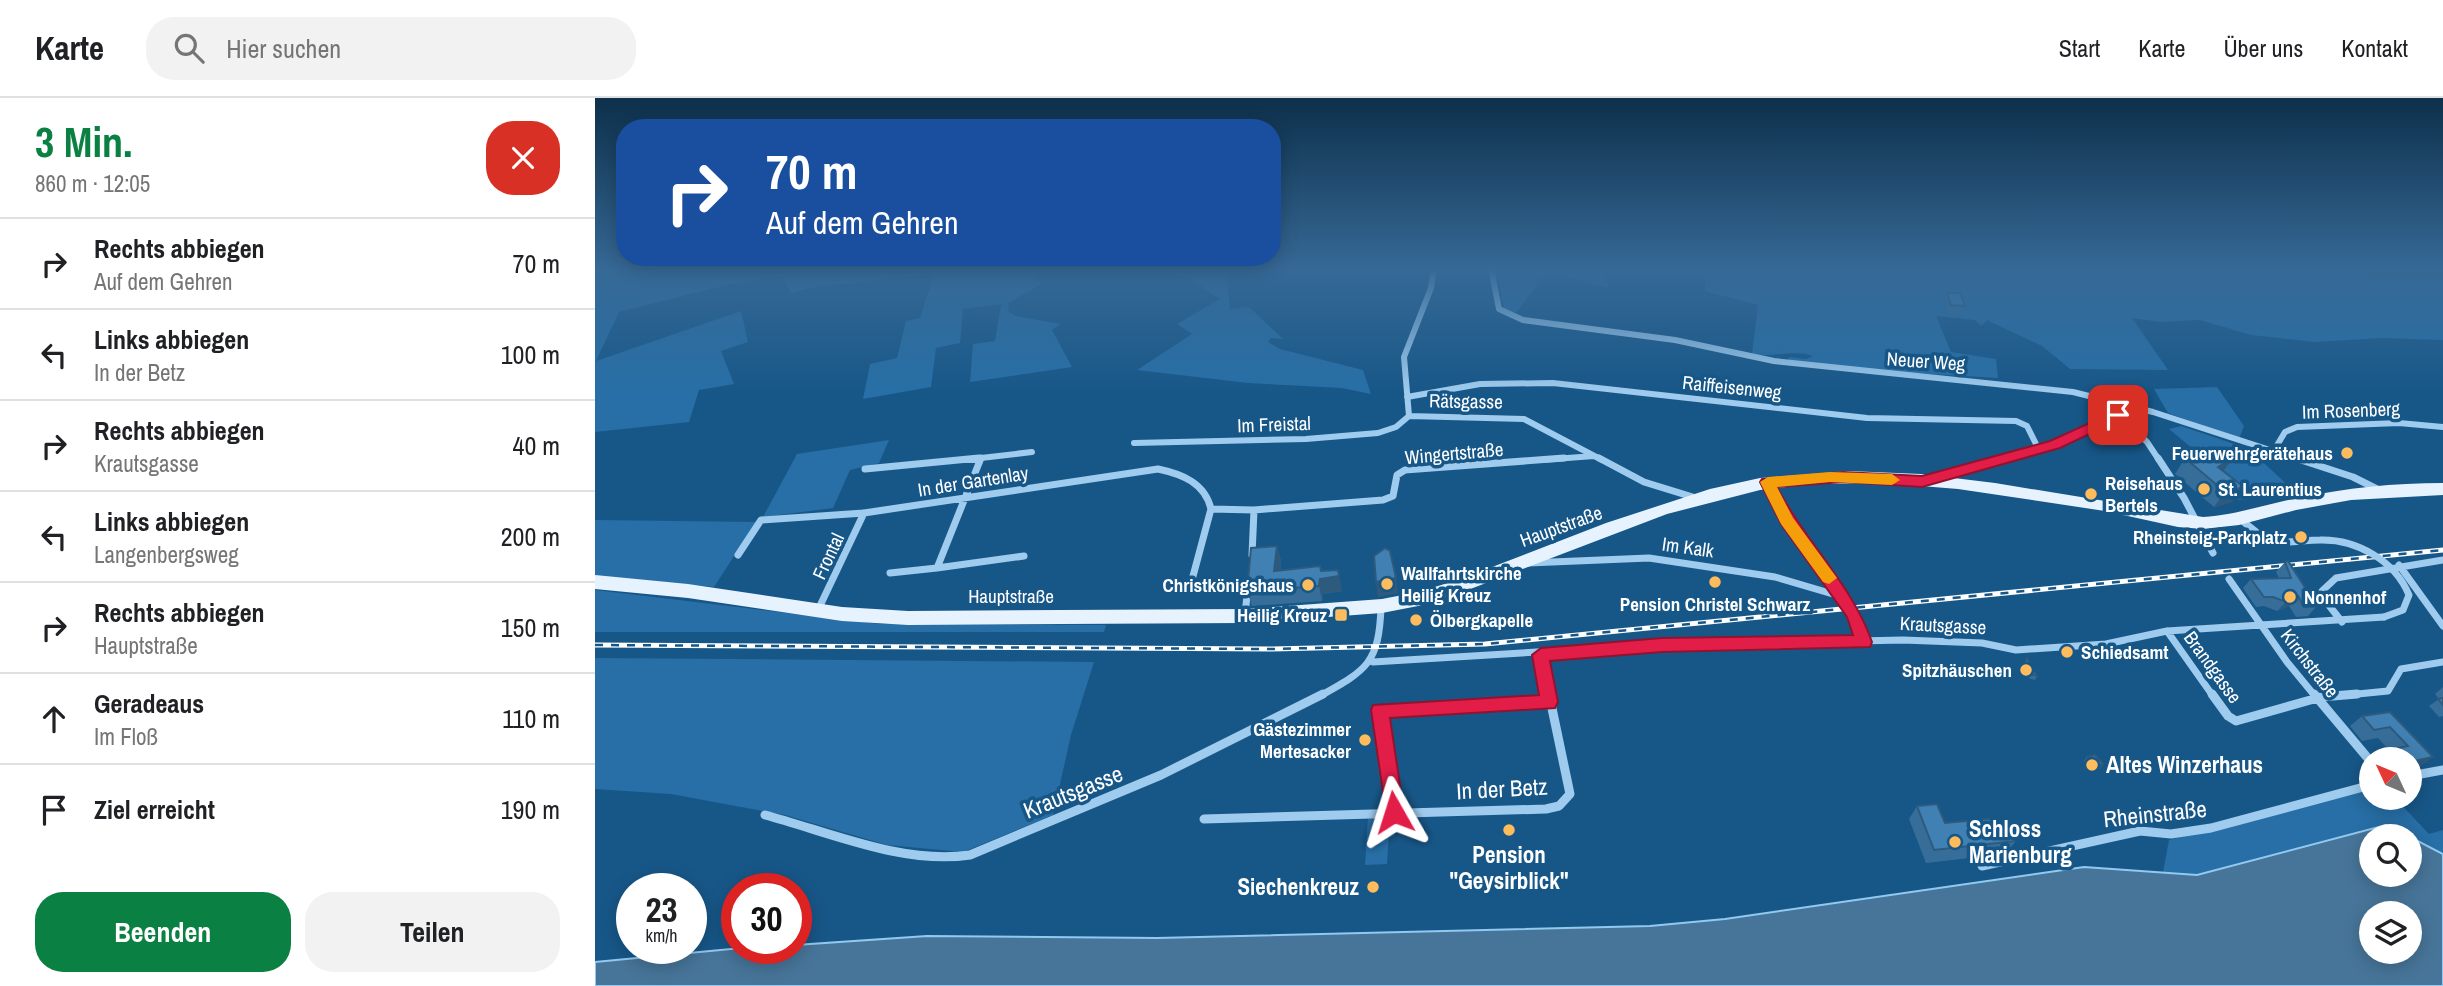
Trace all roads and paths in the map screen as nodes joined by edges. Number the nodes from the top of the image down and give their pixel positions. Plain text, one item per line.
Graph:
1 (1423, 309) edge
2 (1500, 309) edge
3 (1407, 397) junction
4 (2103, 400) junction
5 (2118, 415) junction
6 (1409, 416) junction
7 (2443, 427) edge
8 (1134, 443) dead end
9 (2039, 450) junction
10 (1032, 452) dead end
11 (2273, 452) junction
12 (1594, 456) junction
13 (981, 458) junction
14 (865, 469) dead end
15 (1922, 481) junction
16 (1768, 482) junction
17 (2443, 489) edge
18 (2383, 492) junction
19 (965, 499) junction
20 (1700, 499) junction
21 (1211, 509) junction
22 (1254, 510) junction
23 (864, 513) junction
24 (2240, 519) junction
25 (2197, 523) junction
26 (2213, 553) dead end
27 (738, 555) dead end
28 (1024, 556) dead end
29 (2443, 560) edge
30 (1524, 562) junction
31 (2399, 565) junction
32 (1250, 566) edge
33 (937, 568) junction
34 (890, 573) dead end
35 (1249, 579) edge
36 (2229, 579) dead end
37 (595, 582) edge
38 (1189, 591) dead end
39 (1843, 597) junction
40 (1382, 606) junction
41 (818, 611) junction
42 (1245, 616) junction
43 (2342, 622) junction
44 (2260, 624) junction
45 (2443, 626) edge
46 (2167, 631) junction
47 (1864, 642) junction
48 (1541, 655) junction
49 (1373, 662) junction
50 (2443, 662) edge
51 (2316, 699) junction
52 (1549, 702) junction
53 (2359, 748) edge
54 (2443, 770) edge
55 (2422, 774) edge
56 (2359, 788) edge
57 (1394, 812) junction
58 (765, 815) dead end
59 (1204, 819) dead end
60 (1982, 866) dead end

1 - 3 street, Rätsgasse
2 - 4 street, Neuer Weg
3 - 6 street, Rätsgasse
3 - 9 street, Raiffeisenweg
4 - 5 street
4 - 11 street, Neuer Weg
5 - 9 street
5 - 25 street
6 - 8 street, Im Freistal
6 - 12 street, Rätsgasse
7 - 11 street, Im Rosenberg
9 - 15 street
10 - 13 street
11 - 18 street, Neuer Weg
12 - 20 street, Rätsgasse
12 - 22 street, Wingertstraße
13 - 14 street
13 - 19 street
15 - 16 main road, Hauptstraße
15 - 25 main road, Hauptstraße
16 - 20 main road, Hauptstraße
16 - 39 street
17 - 18 main road, Hauptstraße
18 - 24 main road, Hauptstraße
19 - 21 street, In der Gartenlay
19 - 23 street, In der Gartenlay
19 - 33 street
20 - 30 main road, Hauptstraße
21 - 22 street, Wingertstraße
21 - 38 street
22 - 32 street
23 - 27 street, In der Gartenlay
23 - 41 street, Frontal
24 - 25 main road, Hauptstraße
24 - 43 street, Krautsgasse, bridge
25 - 26 street
28 - 33 street
29 - 31 street
30 - 39 street, Im Kalk
30 - 40 main road, Hauptstraße
31 - 43 street
31 - 45 street
33 - 34 street
35 - 42 street
36 - 44 street, Kirchstraße
37 - 41 main road, Hauptstraße
39 - 47 street
40 - 42 main road, Hauptstraße
40 - 49 street
41 - 42 main road, Hauptstraße
43 - 44 street, Krautsgasse
44 - 46 street, Krautsgasse
44 - 51 street, Kirchstraße
46 - 47 street, Krautsgasse
46 - 51 street, Brandgasse
47 - 48 street, Krautsgasse
48 - 49 street, Krautsgasse
48 - 52 street, In der Betz
49 - 58 street, Krautsgasse
50 - 51 street
51 - 53 street, Kirchstraße
52 - 57 street
52 - 57 street, In der Betz
54 - 55 street
56 - 60 street, Rheinstraße
57 - 59 street, In der Betz

